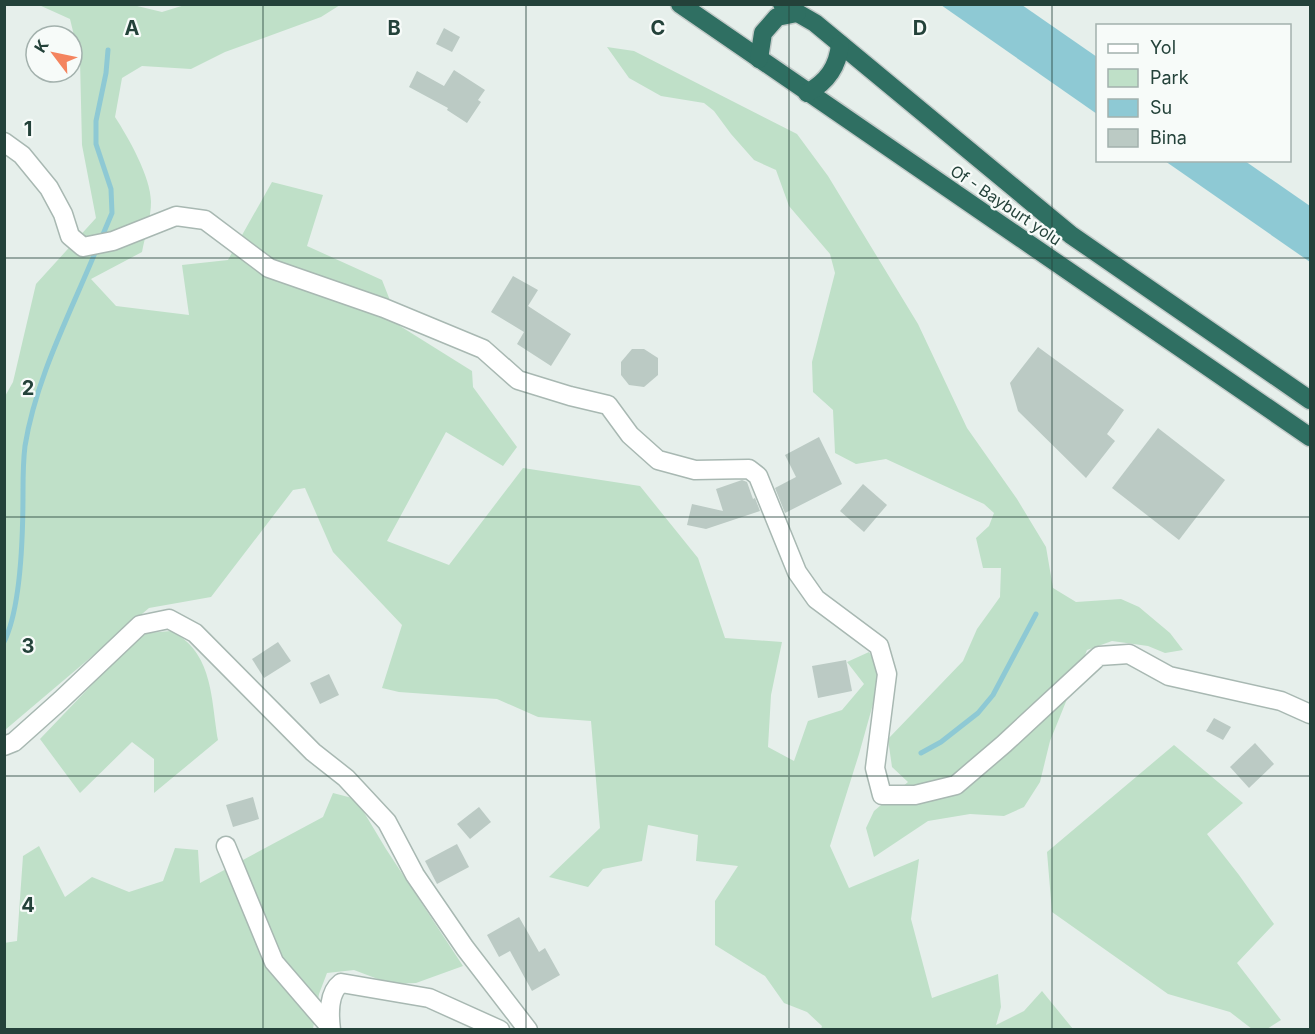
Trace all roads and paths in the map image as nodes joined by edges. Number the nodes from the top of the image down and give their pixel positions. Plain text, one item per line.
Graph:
1 (680, 4) edge
2 (790, 9) edge
3 (840, 44) junction
4 (759, 59) junction
5 (807, 93) junction
6 (4, 142) edge
7 (1311, 400) edge
8 (1311, 437) edge
9 (1311, 714) edge
10 (4, 746) edge
11 (226, 846) dead end
12 (330, 1028) edge
13 (500, 1029) edge
14 (528, 1029) edge

1 - 4 highway, Of - Bayburt yolu
2 - 3 highway, Of - Bayburt yolu
2 - 4 highway
3 - 5 highway
3 - 7 highway, Of - Bayburt yolu
4 - 5 highway, Of - Bayburt yolu
5 - 8 highway, Of - Bayburt yolu
6 - 9 street
10 - 14 street
11 - 12 street
12 - 13 street

